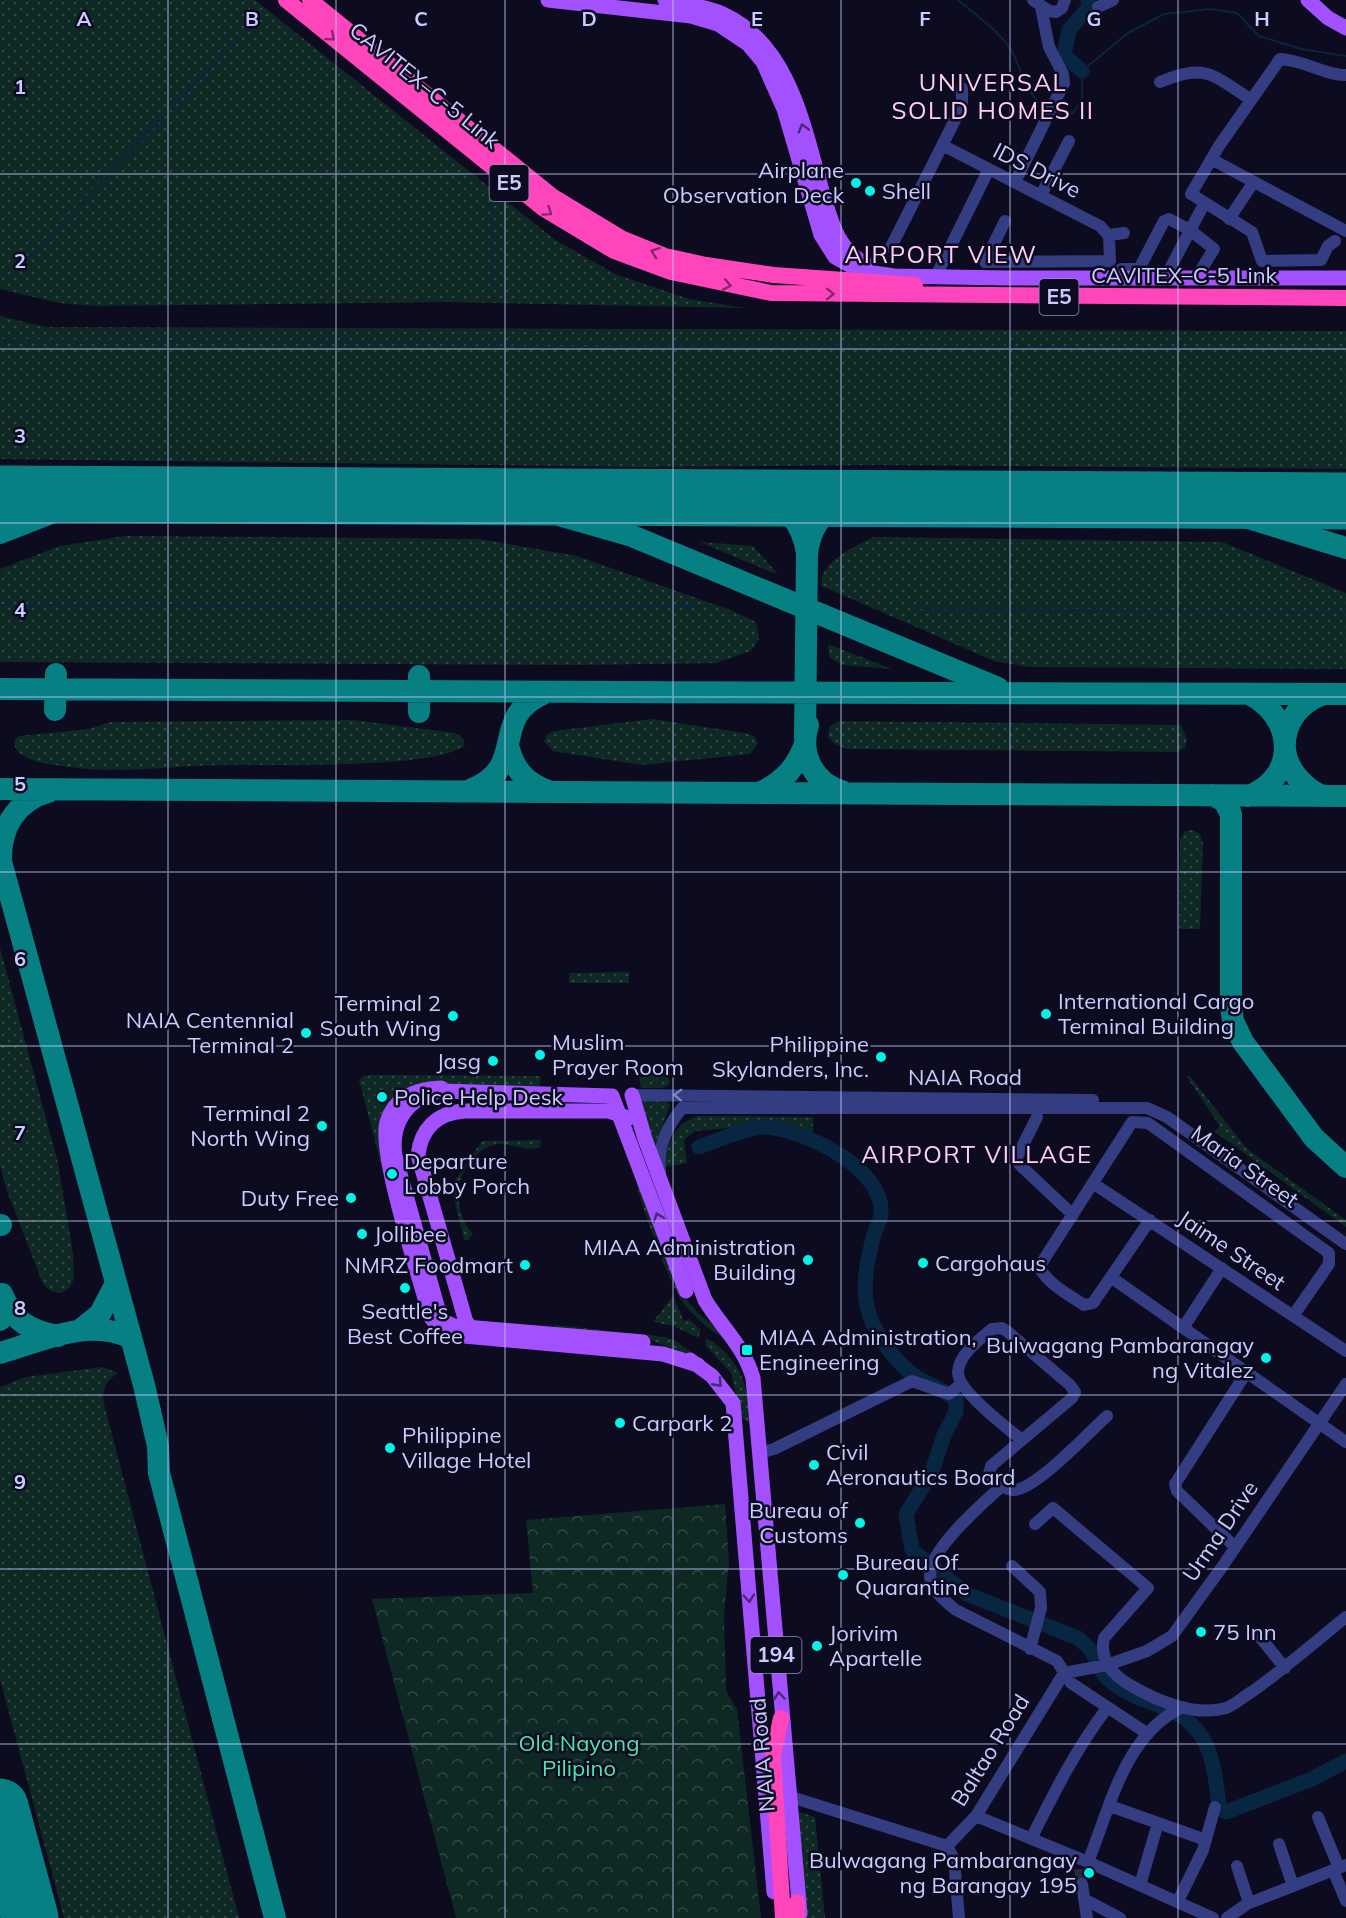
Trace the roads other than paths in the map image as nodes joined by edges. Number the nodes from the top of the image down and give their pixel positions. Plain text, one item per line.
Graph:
1 (286, 0) edge
2 (310, 0) edge
3 (548, 0) edge
4 (665, 0) edge
5 (1065, 0) edge
6 (1113, 0) edge
7 (1308, 0) edge
8 (1037, 3) edge
9 (1098, 6) dead end
10 (1346, 28) edge
11 (1346, 75) edge
12 (1160, 82) dead end
13 (962, 88) dead end
14 (1250, 99) junction
15 (1069, 141) dead end
16 (944, 146) junction
17 (1211, 159) junction
18 (989, 169) junction
19 (1016, 182) junction
20 (1253, 183) junction
21 (1041, 195) junction
22 (1204, 204) junction
23 (1229, 219) junction
24 (1005, 221) dead end
25 (1190, 230) junction
26 (1346, 231) edge
27 (1124, 233) dead end
28 (1109, 235) junction
29 (1335, 241) dead end
30 (891, 247) dead end
31 (1110, 261) junction
32 (1122, 273) junction
33 (936, 276) junction
34 (1165, 278) junction
35 (1196, 278) junction
36 (1346, 278) edge
37 (1346, 289) edge
38 (1346, 298) edge
39 (474, 1089) junction
40 (560, 1092) junction
41 (632, 1095) junction
42 (464, 1111) junction
43 (560, 1111) junction
44 (608, 1111) junction
45 (1037, 1117) dead end
46 (641, 1127) junction
47 (420, 1140) junction
48 (386, 1141) junction
49 (661, 1179) junction
50 (1094, 1184) junction
51 (1073, 1215) junction
52 (1150, 1220) junction
53 (1346, 1235) edge
54 (443, 1242) junction
55 (1346, 1244) edge
56 (412, 1248) junction
57 (1222, 1268) junction
58 (1112, 1278) junction
59 (1293, 1316) junction
60 (716, 1319) junction
61 (1183, 1328) junction
62 (483, 1339) junction
63 (1346, 1351) edge
64 (698, 1365) junction
65 (1246, 1372) junction
66 (1346, 1384) edge
67 (954, 1390) junction
68 (1107, 1416) dead end
69 (1319, 1424) junction
70 (757, 1428) junction
71 (735, 1431) junction
72 (1022, 1440) junction
73 (1346, 1442) edge
74 (759, 1453) junction
75 (1002, 1486) junction
76 (1035, 1524) dead end
77 (1235, 1547) junction
78 (1011, 1566) dead end
79 (1346, 1617) edge
80 (1259, 1636) dead end
81 (1030, 1649) junction
82 (1099, 1666) junction
83 (1285, 1668) junction
84 (1064, 1673) junction
85 (1107, 1708) junction
86 (1175, 1711) junction
87 (781, 1718) junction
88 (1148, 1734) junction
89 (788, 1796) junction
90 (1110, 1806) junction
91 (1215, 1807) dead end
92 (976, 1816) junction
93 (1318, 1817) dead end
94 (1158, 1823) junction
95 (1030, 1839) junction
96 (1206, 1840) junction
97 (1279, 1844) dead end
98 (947, 1845) junction
99 (1082, 1863) junction
100 (1237, 1866) dead end
101 (1339, 1868) edge
102 (1082, 1884) tunnel mouth
103 (1140, 1885) junction
104 (1293, 1886) junction
105 (1084, 1899) junction
106 (1178, 1901) junction
107 (1346, 1901) edge
108 (1249, 1903) junction
109 (798, 1913) edge
110 (776, 1918) edge
111 (783, 1918) edge
112 (959, 1918) edge
113 (1087, 1918) edge
114 (1120, 1918) edge
115 (1213, 1918) edge
116 (1227, 1918) edge

1 -> 38 highway, CAVITEX–C-5 Link / E5
37 -> 2 highway, CAVITEX–C-5 Link / E5
3 - 33 main road
33 -> 4 main road
5 - 8 street
6 - 9 street
7 - 10 main road
8 - 19 street
11 - 14 street
12 - 14 street
13 - 16 street
14 - 17 street
15 - 21 street
16 - 18 street, IDS Drive
16 - 30 street
17 - 20 street
17 - 22 street
18 - 19 street, IDS Drive
18 - 33 street
19 - 21 street, IDS Drive
20 - 23 street
20 - 26 street
21 - 28 street, IDS Drive
22 - 23 street
22 - 25 street
23 - 29 street
24 - 31 street
25 - 32 street
25 - 34 street
25 - 35 street
27 - 28 street
28 - 31 street
31 - 32 street
32 - 33 main road
32 - 34 main road
34 - 35 main road
35 - 36 main road
39 - 40 main road
39 - 42 main road
39 - 48 main road
40 - 41 main road
40 - 43 main road
41 - 44 main road
41 - 46 main road, NAIA Road
53 -> 41 street, NAIA Road
42 - 43 main road
42 - 47 main road
43 - 44 main road
44 - 46 main road
45 - 51 street
46 - 49 main road, NAIA Road
47 - 48 main road
47 - 54 main road
48 - 56 main road
49 - 55 street, NAIA Road
49 - 60 main road, NAIA Road
50 - 51 street
50 - 52 street, Jaime Street
50 - 59 street, Maria Street
51 - 58 street
52 - 57 street, Jaime Street
52 - 58 street
54 - 56 main road
54 - 62 main road
56 - 62 main road
57 - 59 street, Jaime Street
57 - 61 street
58 - 61 street
59 - 63 street, Jaime Street
60 -> 64 main road, bridge
60 - 70 main road, NAIA Road / 194
61 - 65 street
62 - 64 main road
64 -> 71 main road, NAIA Road / 194
65 - 69 street
65 - 77 street
66 - 69 street, Urma Drive
67 - 72 street
67 - 72 street
67 - 74 street
68 - 75 street
69 - 73 street
69 - 77 street, Urma Drive
70 - 71 main road
70 - 74 main road, NAIA Road / 194
71 -> 110 main road, NAIA Road / 194
72 - 75 street
87 -> 74 main road, NAIA Road / 194
75 - 81 street
76 - 82 street
77 - 82 street, Urma Drive
78 - 81 street
79 - 83 street
80 - 83 street
81 - 84 street
82 - 84 street, Urma Drive
82 - 86 street
83 - 86 street
84 - 85 street
84 - 92 street, Baltao Road
85 - 88 street
85 - 95 street
86 - 88 street
87 - 89 main road, NAIA Road / 194
87 - 111 highway
88 - 90 street
89 - 98 street
89 - 109 main road, NAIA Road / 194
90 - 94 street
90 - 99 street
91 - 96 street
92 - 95 street
92 - 98 street, Baltao Road
93 - 101 street
94 - 96 street
94 - 103 street
95 - 99 street
96 - 106 street
97 - 104 street
98 - 112 street
99 - 103 street
100 - 108 street
101 - 104 street
101 - 107 street
102 - 105 street
103 - 106 street
104 - 108 street
105 - 113 street
105 - 114 street
106 - 115 street
108 - 116 street

